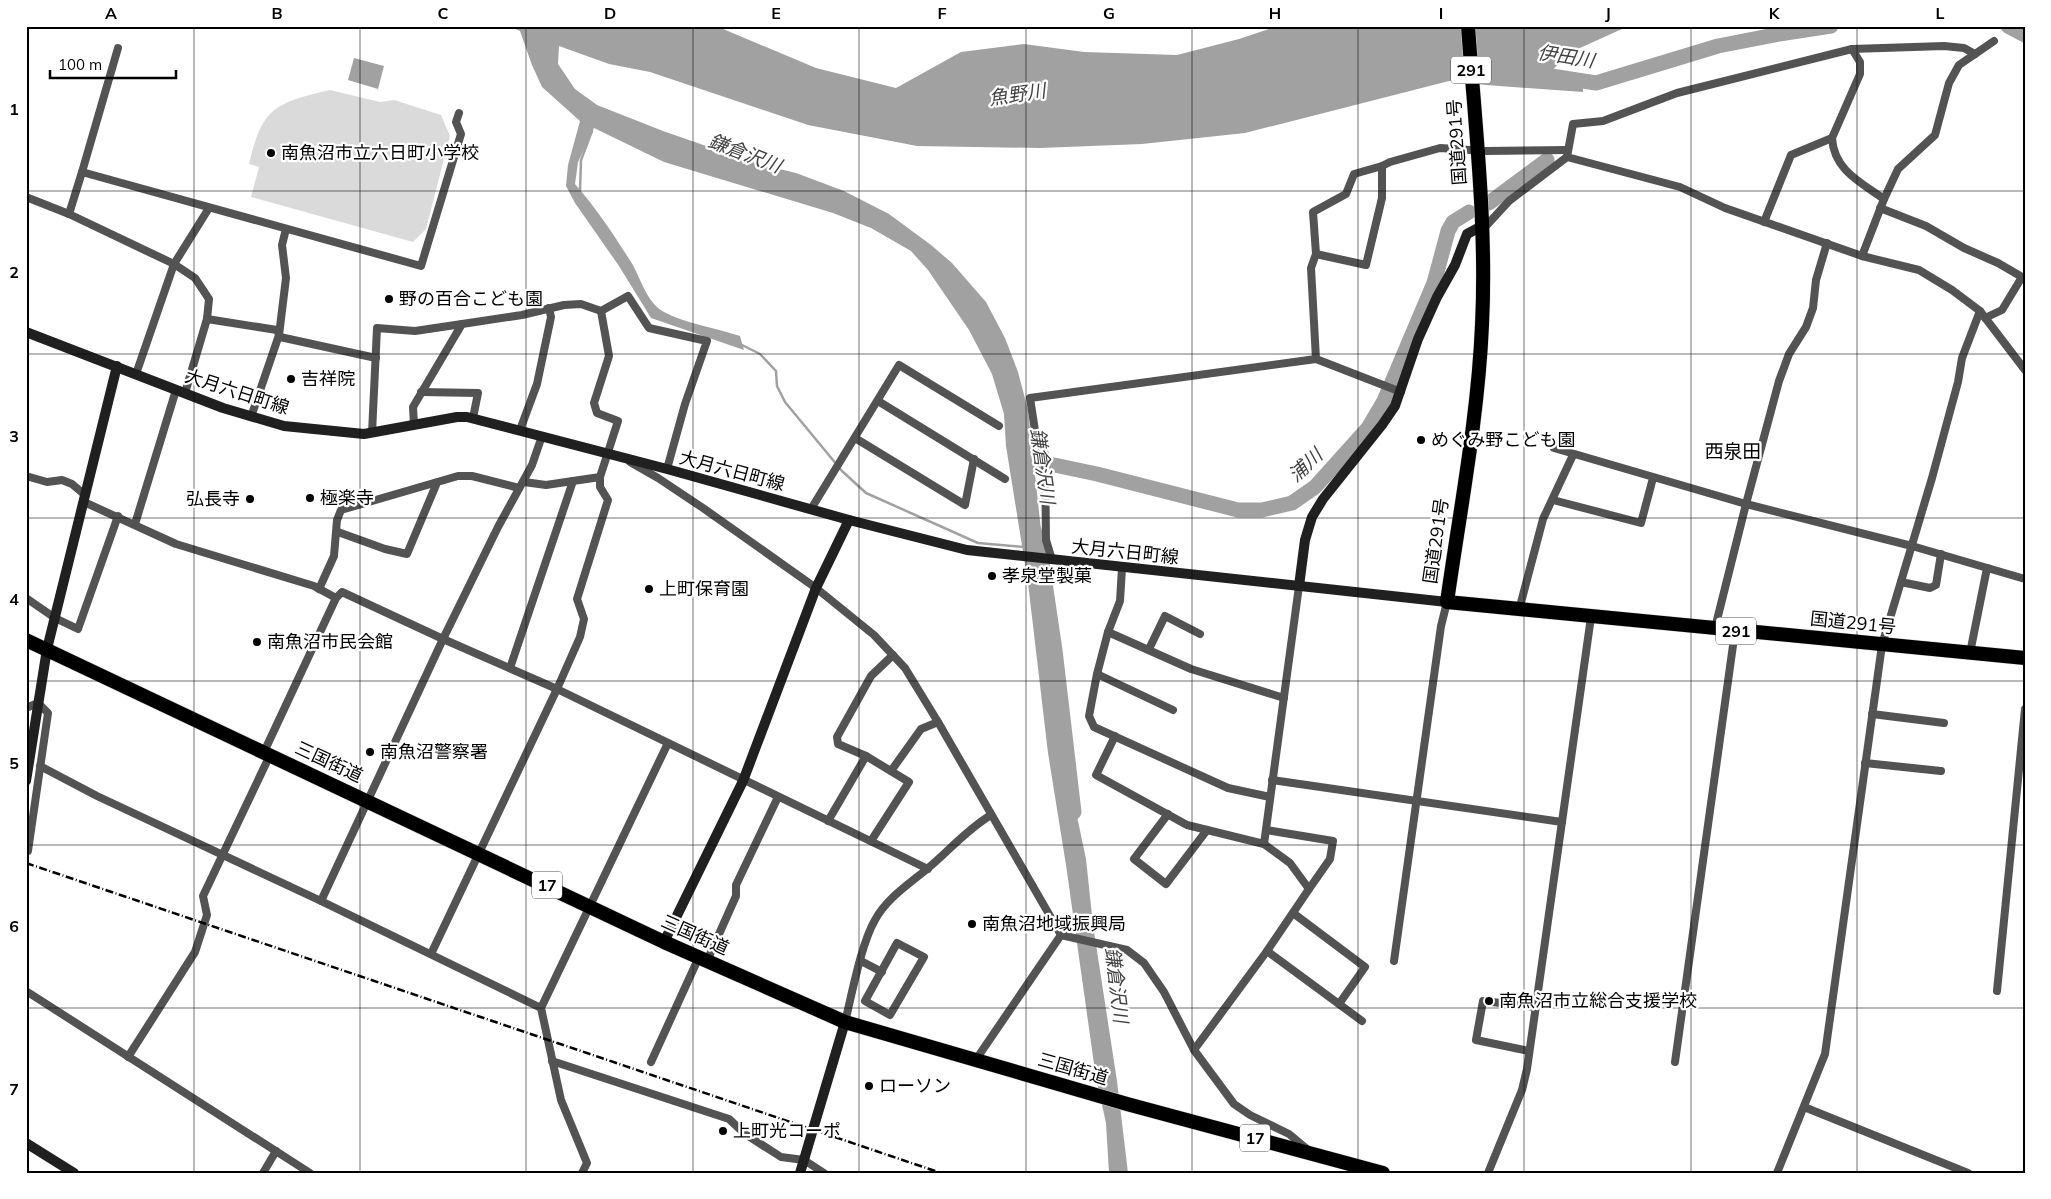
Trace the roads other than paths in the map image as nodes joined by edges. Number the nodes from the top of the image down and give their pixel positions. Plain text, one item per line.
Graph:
1 (1468, 26) edge
2 (1994, 41) dead end
3 (118, 48) dead end
4 (1852, 49) junction
5 (1975, 54) junction
6 (459, 114) dead end
7 (1832, 138) junction
8 (1470, 150) dead end
9 (1485, 150) dead end
10 (1567, 154) junction
11 (1382, 166) junction
12 (82, 172) junction
13 (26, 197) edge
14 (1884, 199) junction
15 (209, 208) junction
16 (1880, 208) junction
17 (69, 214) junction
18 (1764, 222) junction
19 (1482, 226) junction
20 (286, 229) junction
21 (1827, 244) junction
22 (1316, 254) junction
23 (1862, 256) junction
24 (174, 264) junction
25 (549, 308) junction
26 (602, 311) junction
27 (1983, 314) junction
28 (207, 319) junction
29 (462, 324) junction
30 (26, 332) edge
31 (279, 335) junction
32 (376, 358) junction
33 (1316, 359) junction
34 (117, 366) junction
35 (2025, 370) edge
36 (136, 374) junction
37 (181, 392) junction
38 (421, 392) junction
39 (1401, 392) junction
40 (878, 401) junction
41 (251, 417) junction
42 (473, 418) junction
43 (414, 426) junction
44 (999, 426) dead end
45 (520, 430) junction
46 (372, 433) junction
47 (542, 436) junction
48 (855, 438) junction
49 (1554, 448) dead end
50 (608, 455) junction
51 (1573, 455) junction
52 (625, 459) junction
53 (974, 459) junction
54 (667, 469) junction
55 (26, 476) edge
56 (600, 477) junction
57 (1005, 478) dead end
58 (1653, 478) junction
59 (573, 481) junction
60 (435, 483) junction
61 (522, 485) junction
62 (84, 498) junction
63 (1552, 500) junction
64 (1746, 504) junction
65 (811, 509) junction
66 (118, 516) junction
67 (849, 520) junction
68 (135, 524) junction
69 (338, 532) junction
70 (1912, 546) junction
71 (1941, 554) junction
72 (1052, 560) junction
73 (1122, 568) junction
74 (1987, 568) junction
75 (2025, 579) edge
76 (1901, 582) junction
77 (1299, 586) junction
78 (816, 588) junction
79 (319, 589) junction
80 (26, 598) edge
81 (336, 598) junction
82 (1447, 602) junction
83 (1519, 610) junction
84 (1591, 617) junction
85 (55, 618) junction
86 (1716, 628) junction
87 (1735, 631) junction
88 (1108, 632) junction
89 (1200, 634) dead end
90 (443, 639) junction
91 (26, 640) edge
92 (1882, 645) junction
93 (47, 649) junction
94 (1149, 649) junction
95 (1970, 653) junction
96 (892, 655) junction
97 (2025, 658) edge
98 (510, 668) junction
99 (1097, 674) junction
100 (558, 690) junction
101 (1284, 698) junction
102 (38, 702) junction
103 (26, 708) edge
104 (2025, 709) edge
105 (1174, 710) dead end
106 (1872, 714) junction
107 (938, 722) junction
108 (1944, 724) dead end
109 (1115, 736) junction
110 (668, 743) junction
111 (267, 753) junction
112 (866, 756) junction
113 (1865, 763) junction
114 (40, 766) junction
115 (891, 771) junction
116 (1940, 772) dead end
117 (743, 780) junction
118 (1272, 780) junction
119 (26, 781) edge
120 (778, 797) junction
121 (1270, 797) junction
122 (367, 801) junction
123 (1417, 802) junction
124 (1168, 814) junction
125 (991, 815) junction
126 (828, 821) junction
127 (1562, 822) junction
128 (1207, 830) junction
129 (1266, 830) junction
130 (871, 842) junction
131 (1264, 844) junction
132 (26, 850) edge
133 (478, 853) junction
134 (222, 854) junction
135 (928, 869) junction
136 (1309, 888) junction
137 (321, 901) junction
138 (590, 905) junction
139 (1293, 913) junction
140 (1061, 935) junction
141 (664, 942) junction
142 (1267, 951) junction
143 (431, 954) junction
144 (703, 959) junction
145 (861, 961) junction
146 (1394, 961) dead end
147 (882, 972) junction
148 (26, 991) edge
149 (1997, 991) dead end
150 (1339, 1004) junction
151 (1536, 1007) junction
152 (541, 1008) junction
153 (1362, 1021) dead end
154 (845, 1022) junction
155 (1194, 1050) junction
156 (1529, 1051) junction
157 (128, 1057) junction
158 (552, 1061) junction
159 (975, 1061) junction
160 (651, 1062) dead end
161 (1675, 1062) dead end
162 (1804, 1107) junction
163 (26, 1143) edge
164 (276, 1152) junction
165 (1312, 1154) junction
166 (804, 1160) junction
167 (1364, 1170) edge
168 (74, 1173) edge
169 (263, 1173) edge
170 (310, 1173) edge
171 (582, 1173) edge
172 (800, 1173) edge
173 (824, 1173) edge
174 (1383, 1173) edge
175 (1488, 1173) edge
176 (1777, 1173) edge
177 (1968, 1173) edge

1 - 19 highway, 国道291号 / 291
2 - 5 street
3 - 12 street
4 - 5 street
4 - 7 street
4 - 10 street
5 - 14 street
6 - 20 street
7 - 14 street
7 - 18 street
8 - 11 street
9 - 10 street
10 - 18 street
10 - 19 street
11 - 22 street
11 - 22 street
12 - 15 street
12 - 17 street
13 - 17 street
14 - 16 street
15 - 20 street
15 - 24 street
16 - 23 street
16 - 27 street
17 - 24 street
18 - 21 street
19 - 39 main road
19 - 82 highway, 国道291号 / 291
20 - 31 street
21 - 23 street
21 - 64 street
22 - 33 street
23 - 27 street
24 - 28 street
24 - 36 street
25 - 26 street
25 - 29 street
25 - 45 street
26 - 50 street
26 - 54 street
27 - 35 street
27 - 70 street
28 - 31 street
28 - 37 street
29 - 32 street
29 - 38 street
30 - 34 main road, 大月六日町線
31 - 32 street
31 - 41 street
32 - 46 street
33 - 39 street
33 - 72 street
34 - 36 main road, 大月六日町線
34 - 62 main road
36 - 37 main road, 大月六日町線
37 - 41 main road, 大月六日町線
37 - 68 street
38 - 42 street
38 - 43 street
39 - 77 main road
40 - 44 street
40 - 48 street
40 - 53 street
41 - 46 main road, 大月六日町線
42 - 43 main road, 大月六日町線
42 - 45 main road, 大月六日町線
43 - 46 main road, 大月六日町線
45 - 47 main road, 大月六日町線
47 - 50 main road, 大月六日町線
47 - 61 street
48 - 53 street
48 - 65 street
49 - 51 street
50 - 52 main road, 大月六日町線
50 - 56 street
51 - 58 street
51 - 63 street
52 - 54 main road, 大月六日町線
52 - 78 street
53 - 57 street
54 - 65 main road, 大月六日町線
55 - 62 street
56 - 59 street
56 - 100 street
58 - 63 street
58 - 64 street
59 - 61 street
59 - 98 street
60 - 61 street
60 - 69 street
60 - 69 street
61 - 90 street
62 - 66 street
62 - 85 main road
63 - 83 street
64 - 70 street
64 - 86 street
65 - 67 main road, 大月六日町線
66 - 68 street
66 - 85 street
67 - 72 main road, 大月六日町線
67 - 78 main road
68 - 79 street
69 - 79 street
70 - 71 street
70 - 76 street
71 - 74 street
71 - 76 street
72 - 73 main road, 大月六日町線
73 - 77 main road, 大月六日町線
73 - 88 street
74 - 75 street
74 - 95 street
76 - 92 street
77 - 82 main road, 大月六日町線
77 - 101 street
78 - 96 street
78 - 117 main road
79 - 81 street
80 - 85 street
81 - 90 street
81 - 111 street
82 - 83 highway, 国道291号 / 291
82 - 123 street
83 - 84 highway, 国道291号 / 291
84 - 86 highway, 国道291号 / 291
84 - 127 street
85 - 93 main road
86 - 87 highway, 国道291号 / 291
87 - 92 highway, 国道291号 / 291
87 - 161 street
88 - 94 street
88 - 99 street
89 - 94 street
90 - 98 street
90 - 122 street
91 - 93 highway, 三国街道 / 17
92 - 95 highway, 国道291号 / 291
92 - 106 street
93 - 102 main road
93 - 111 highway, 三国街道 / 17
94 - 101 street
95 - 97 highway, 国道291号 / 291
96 - 107 street
96 - 112 street
98 - 100 street
99 - 105 street
99 - 109 street
100 - 110 street
100 - 133 street
101 - 118 street
102 - 103 street
102 - 114 street
102 - 119 main road
104 - 149 street
106 - 108 street
106 - 113 street
107 - 115 street
107 - 125 street
109 - 121 street
109 - 124 street
110 - 117 street
110 - 138 street
111 - 122 highway, 三国街道 / 17
111 - 134 street
112 - 115 street
112 - 126 street
113 - 116 street
113 - 162 street
114 - 132 street
114 - 134 street
115 - 130 street
117 - 120 street
117 - 141 main road
118 - 121 street
118 - 123 street
120 - 126 street
120 - 144 street
121 - 129 street
122 - 133 highway, 三国街道 / 17
122 - 137 street
123 - 127 street
123 - 146 street
124 - 128 street
124 - 128 street
125 - 135 street
125 - 140 street
126 - 130 street
127 - 151 street
128 - 131 street
129 - 131 street
129 - 136 street
130 - 135 street
131 - 136 street
133 - 138 highway, 三国街道 / 17
133 - 143 street
134 - 137 street
134 - 157 street
135 - 145 street
136 - 139 street
137 - 143 street
138 - 141 highway, 三国街道 / 17
138 - 152 street
139 - 142 street
139 - 150 street
140 - 155 street
140 - 159 street
141 - 144 highway, 三国街道 / 17
142 - 150 street
142 - 155 street
143 - 152 street
144 - 154 highway, 三国街道 / 17
144 - 160 street
145 - 147 street
145 - 154 street
147 - 147 street
148 - 157 street
150 - 153 street
151 - 156 street
151 - 156 street
152 - 158 street
154 - 159 highway, 三国街道 / 17
154 - 166 main road
155 - 165 street
156 - 175 street
157 - 164 street
158 - 166 street
158 - 171 street
159 - 165 highway, 三国街道 / 17
162 - 176 street
162 - 177 street
163 - 168 main road
164 - 169 street
164 - 170 street
165 - 167 highway, 三国街道 / 17
166 - 172 main road
166 - 173 street
167 - 174 highway, 三国街道 / 17

